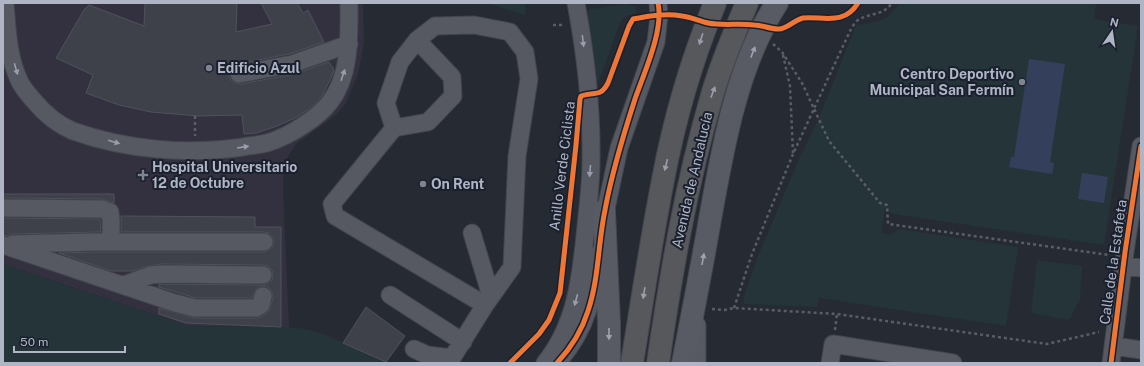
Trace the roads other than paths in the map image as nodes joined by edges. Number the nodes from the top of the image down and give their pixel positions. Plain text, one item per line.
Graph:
1 (5, 3) edge
2 (349, 3) edge
3 (576, 3) edge
4 (658, 3) edge
5 (715, 3) edge
6 (747, 3) edge
7 (778, 3) edge
8 (417, 40) junction
9 (348, 44) junction
10 (239, 74) dead end
11 (394, 128) junction
12 (1141, 146) edge
13 (1139, 165) edge
14 (3, 208) edge
15 (604, 211) junction
16 (472, 233) dead end
17 (111, 242) junction
18 (264, 242) dead end
19 (3, 245) edge
20 (1124, 266) junction
21 (1141, 268) edge
22 (264, 275) dead end
23 (124, 285) junction
24 (390, 295) dead end
25 (263, 296) dead end
26 (488, 300) junction
27 (703, 303) junction
28 (1114, 340) junction
29 (463, 342) junction
30 (414, 349) dead end
31 (1141, 350) edge
32 (452, 360) edge
33 (545, 363) edge
34 (557, 363) edge
35 (609, 363) edge
36 (632, 363) edge
37 (658, 363) edge
38 (683, 363) edge
39 (697, 363) edge
40 (830, 363) edge
41 (953, 363) edge
42 (1111, 363) edge

1 -> 9 street
2 - 9 street
3 -> 33 street
4 - 15 street
5 -> 36 highway, Avenida de Andalucía
37 -> 6 highway, Avenida de Andalucía
27 -> 7 main road
8 - 11 street
8 - 11 street
8 - 26 street
9 - 10 street
11 - 26 street
12 - 13 street, Calle de la Estafeta
13 - 20 street, Calle de la Estafeta
14 - 17 street
15 - 34 street
15 -> 35 main road
16 - 26 street
17 - 18 street
17 - 19 street
19 - 23 street
20 - 21 street
20 - 28 street, Calle de la Estafeta
22 - 23 street
23 - 25 street
24 - 29 street
26 - 29 street
27 - 38 main road
27 - 39 street
28 - 31 street
28 - 42 street, Calle de la Estafeta
29 - 32 street
30 - 32 street
40 - 41 street

